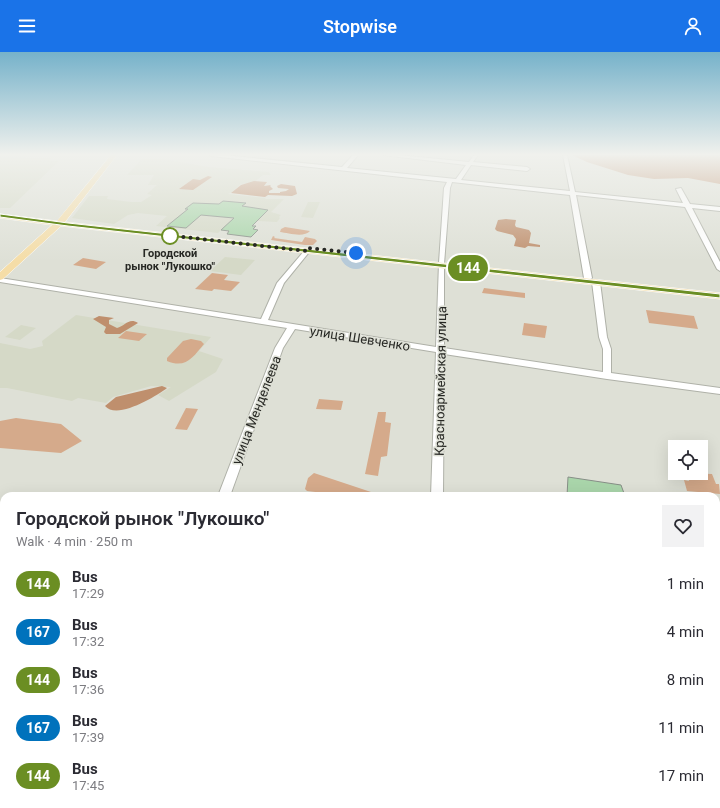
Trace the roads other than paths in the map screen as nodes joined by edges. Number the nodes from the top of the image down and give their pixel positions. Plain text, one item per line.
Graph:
1 (86, 190) edge
2 (447, 190) edge
3 (540, 190) edge
4 (572, 190) edge
5 (680, 190) edge
6 (573, 194) junction
7 (686, 205) junction
8 (720, 209) edge
9 (0, 215) edge
10 (58, 222) junction
11 (308, 249) junction
12 (442, 264) junction
13 (720, 269) edge
14 (0, 272) edge
15 (0, 279) edge
16 (592, 280) junction
17 (720, 293) edge
18 (720, 296) edge
19 (263, 322) junction
20 (292, 327) junction
21 (441, 351) junction
22 (607, 376) junction
23 (720, 391) edge
24 (225, 492) edge
25 (437, 492) edge

1 - 10 main road
2 - 12 street, Красноармейская улица
3 - 6 street
4 - 6 street
5 - 7 street
6 - 7 street
6 - 16 street
7 - 8 street
7 - 13 street
9 - 10 main road
10 - 11 main road
10 - 14 main road
10 - 15 main road
11 - 12 main road
11 - 19 street
12 - 16 main road
12 - 21 street, Красноармейская улица
15 - 19 street, улица Шевченко
16 - 17 main road
16 - 18 main road
16 - 22 street
19 - 20 street, улица Шевченко
20 - 21 street, улица Шевченко
20 - 24 street, улица Менделеева
21 - 22 street, улица Шевченко
21 - 25 street, Красноармейская улица
22 - 23 street, улица Шевченко

